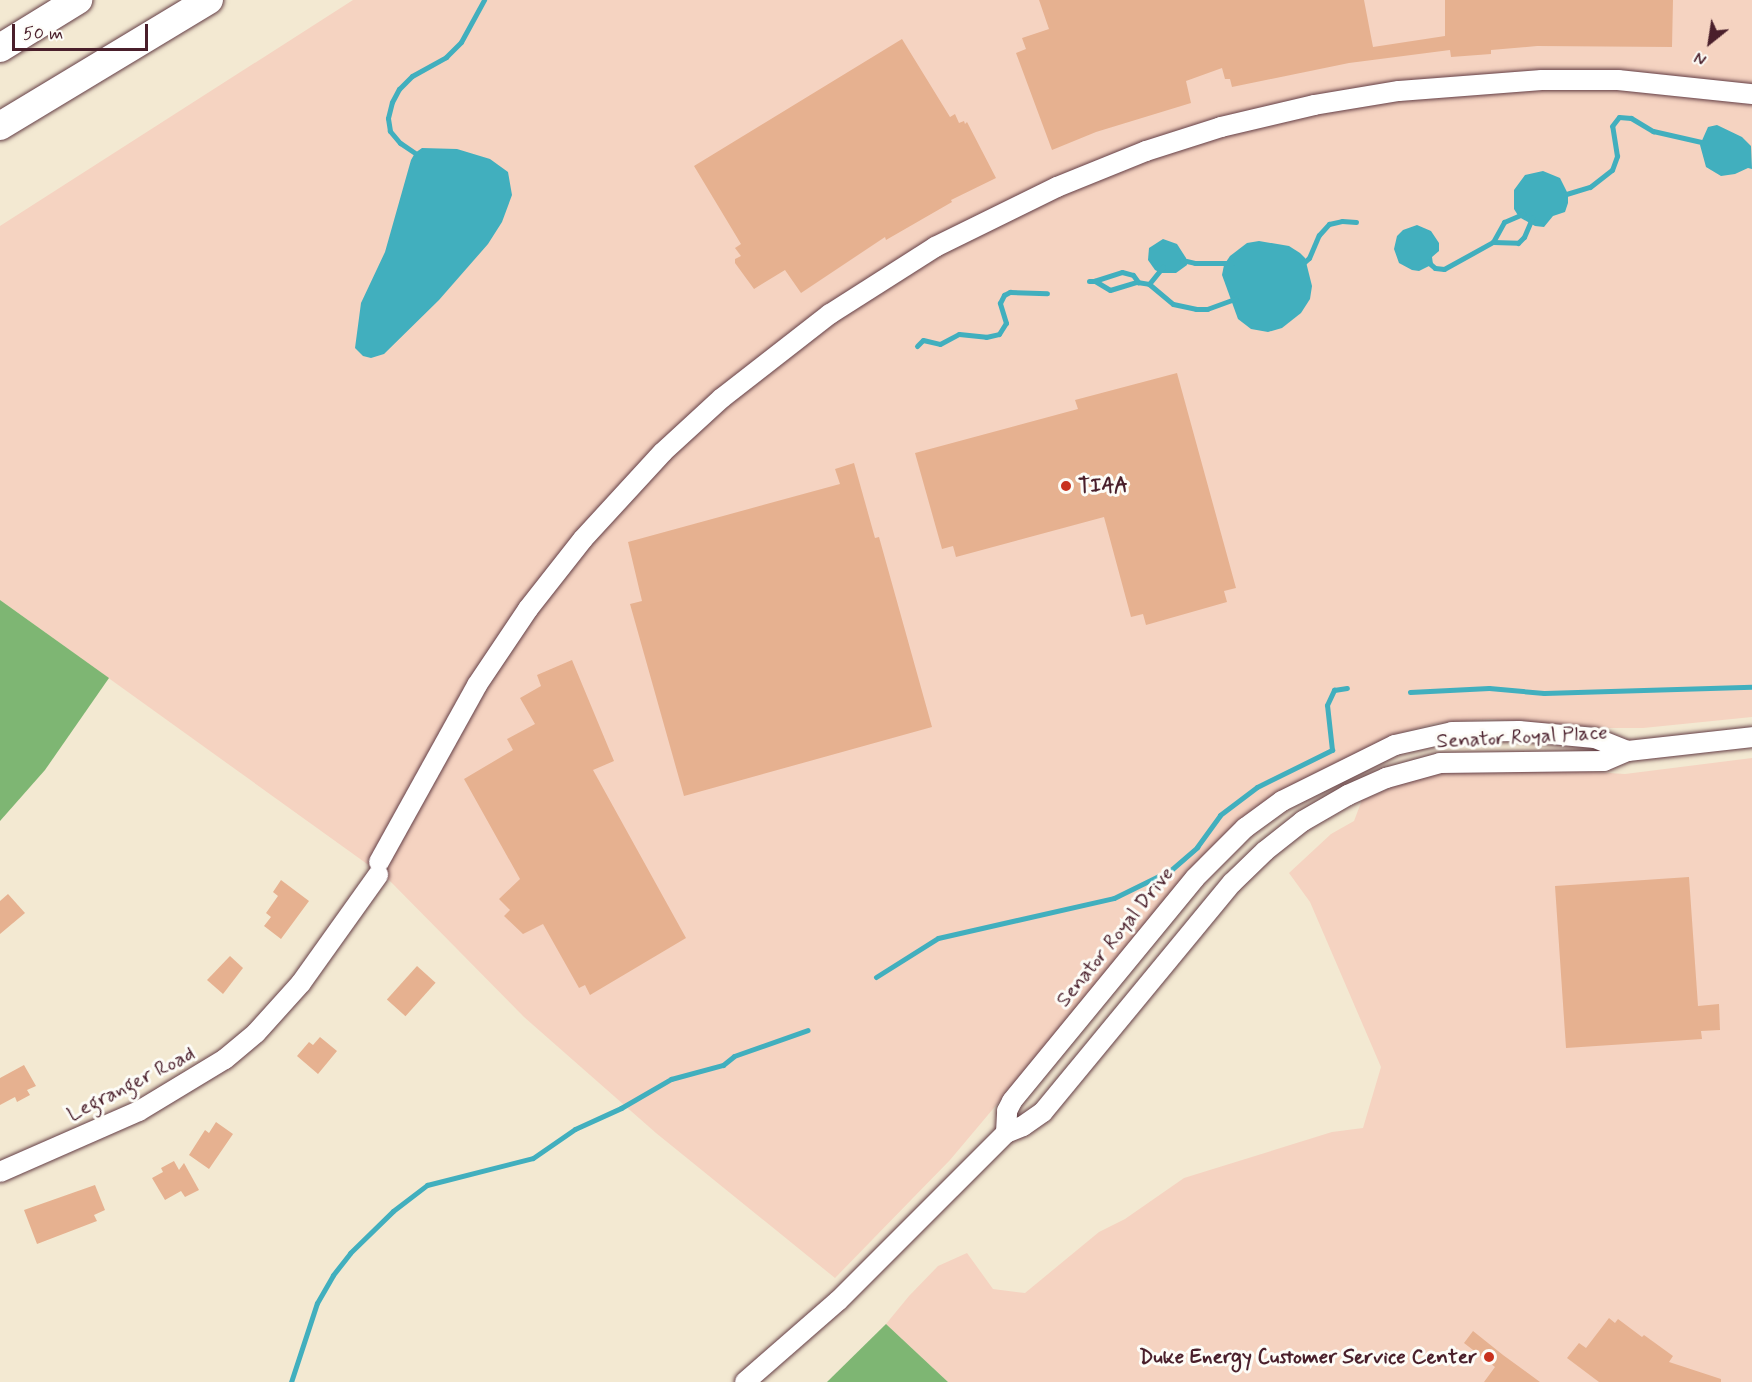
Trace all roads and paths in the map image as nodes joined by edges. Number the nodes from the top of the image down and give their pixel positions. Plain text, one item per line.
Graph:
1 (78, 0) edge
2 (209, 0) edge
3 (0, 48) edge
4 (1752, 93) edge
5 (0, 126) edge
6 (1752, 737) edge
7 (1628, 751) junction
8 (1292, 795) joint
9 (1006, 1132) junction
10 (0, 1172) edge
11 (746, 1382) edge

1 - 3 highway
2 - 5 highway
4 - 10 street, Legranger Road
6 - 7 street, Senator Royal Place
7 - 8 street, Senator Royal Place
7 - 9 street, Senator Royal Place
8 - 9 street, Senator Royal Drive
9 - 11 street

